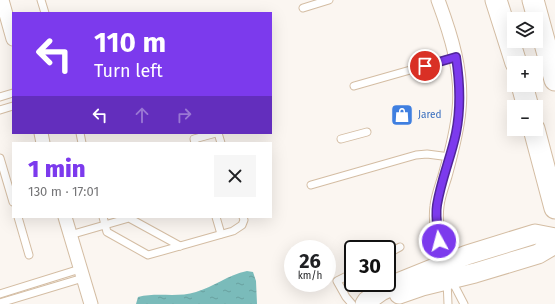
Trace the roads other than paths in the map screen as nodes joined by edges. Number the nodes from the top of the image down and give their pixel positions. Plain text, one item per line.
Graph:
1 (2, 0) edge
2 (41, 0) edge
3 (330, 0) edge
4 (438, 0) edge
5 (496, 0) edge
6 (533, 0) edge
7 (303, 8) dead end
8 (45, 12) edge
9 (12, 35) edge
10 (514, 56) edge
11 (456, 57) junction
12 (555, 80) edge
13 (354, 86) dead end
14 (12, 93) edge
15 (0, 97) edge
16 (12, 106) edge
17 (0, 110) edge
18 (366, 132) dead end
19 (213, 134) edge
20 (536, 136) edge
21 (341, 139) dead end
22 (195, 142) edge
23 (450, 157) junction
24 (0, 158) edge
25 (311, 185) dead end
26 (12, 199) edge
27 (555, 208) edge
28 (18, 218) edge
29 (65, 218) edge
30 (216, 218) edge
31 (243, 218) edge
32 (104, 221) edge
33 (221, 234) junction
34 (70, 235) junction
35 (555, 238) edge
36 (555, 244) edge
37 (180, 246) junction
38 (400, 247) dead end
39 (396, 249) edge
40 (29, 255) dead end
41 (82, 274) junction
42 (448, 274) junction
43 (344, 278) edge
44 (0, 294) edge
45 (0, 303) edge
46 (90, 304) edge
47 (352, 304) edge
48 (365, 304) edge
49 (379, 304) edge
50 (448, 304) edge
51 (464, 304) edge

1 - 9 street
2 - 8 lane
3 - 7 lane
4 - 11 street
5 - 10 main road
6 - 12 main road
11 - 13 lane
11 - 23 street
14 - 15 lane
16 - 17 lane
18 - 21 lane
19 - 22 lane
20 - 27 main road
23 - 25 lane
23 - 42 street
24 - 26 lane
28 - 40 lane
29 - 34 street
30 - 33 lane
31 - 33 lane
32 - 34 lane
32 - 37 lane
32 - 37 lane
33 - 37 lane
34 - 41 street
35 - 42 street
36 - 42 street
38 - 39 lane
41 - 44 lane
41 - 45 lane
41 - 46 street
42 - 48 street
42 - 49 street
42 - 50 lane
42 - 51 lane
43 - 47 lane

